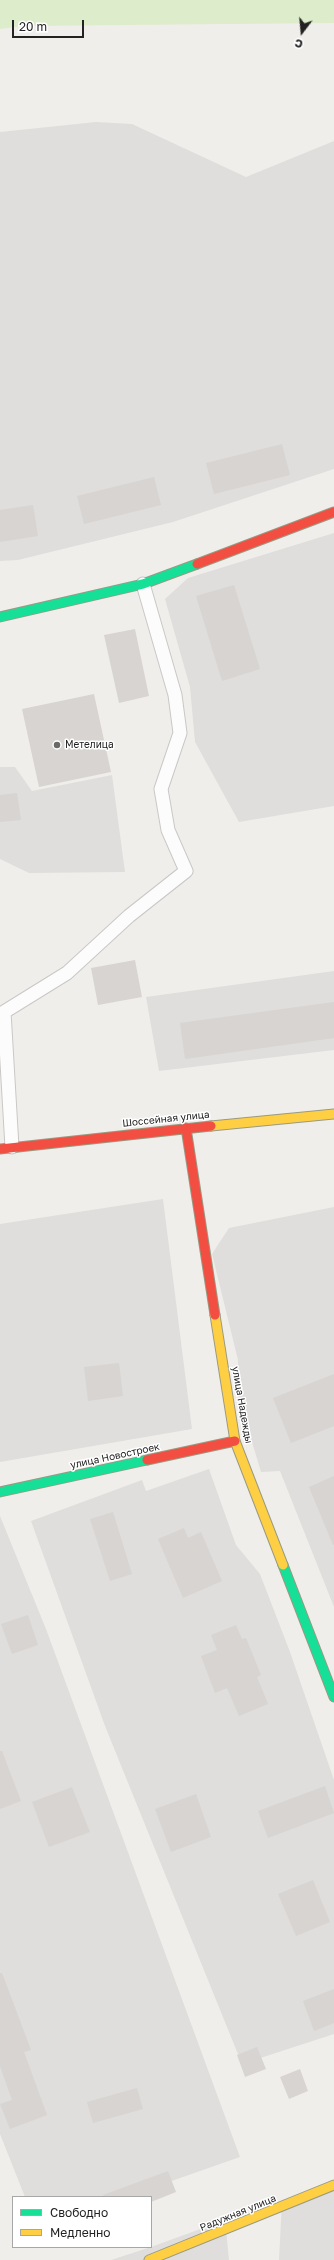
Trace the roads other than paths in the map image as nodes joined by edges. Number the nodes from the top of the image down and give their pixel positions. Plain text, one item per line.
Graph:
1 (334, 512) edge
2 (143, 584) junction
3 (0, 617) edge
4 (334, 1114) edge
5 (186, 1128) junction
6 (6, 1148) edge
7 (235, 1441) junction
8 (0, 1492) edge
9 (334, 1697) edge
10 (334, 2185) edge
11 (149, 2260) edge

1 - 2 street
2 - 3 street
2 - 6 lane
4 - 5 street, Шоссейная улица
5 - 6 street, Шоссейная улица
5 - 7 street, улица Надежды
7 - 8 street, улица Новостроек
7 - 9 street, улица Надежды
10 - 11 street, Радужная улица

